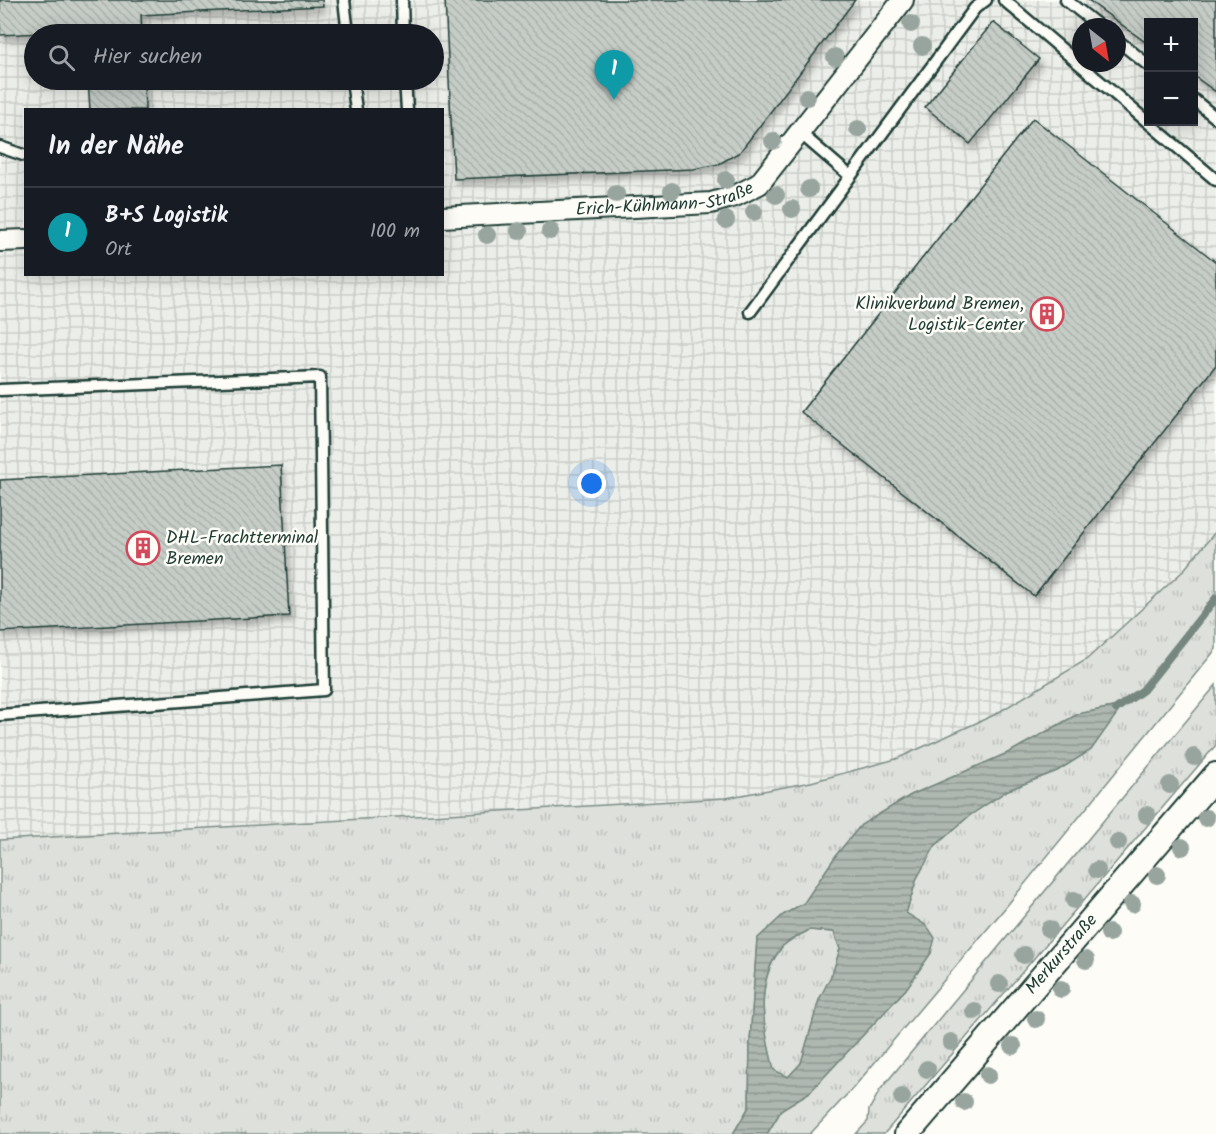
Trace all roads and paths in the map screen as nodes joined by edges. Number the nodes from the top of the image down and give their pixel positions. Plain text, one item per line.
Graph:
1 (344, 0) edge
2 (402, 0) edge
3 (903, 0) edge
4 (986, 0) edge
5 (1004, 0) edge
6 (1066, 0) edge
7 (1089, 18) edge
8 (347, 24) edge
9 (403, 24) edge
10 (1126, 47) edge
11 (1144, 61) edge
12 (353, 90) edge
13 (406, 90) edge
14 (1198, 103) edge
15 (356, 108) edge
16 (407, 108) edge
17 (1216, 118) edge
18 (800, 132) junction
19 (0, 147) edge
20 (24, 155) edge
21 (849, 175) junction
22 (1216, 180) edge
23 (444, 217) edge
24 (24, 240) edge
25 (0, 241) edge
26 (750, 312) dead end
27 (0, 390) edge
28 (0, 715) edge
29 (1216, 775) edge
30 (907, 1134) edge

1 - 8 lane
2 - 9 lane
3 - 18 street, Erich-Kühlmann-Straße
4 - 21 lane
5 - 22 lane
6 - 7 lane
10 - 11 lane
12 - 15 lane
13 - 16 lane
14 - 17 lane
18 - 21 lane
18 - 23 street, Erich-Kühlmann-Straße
19 - 20 lane
21 - 26 lane
24 - 25 street
27 - 28 lane
29 - 30 street, Merkurstraße

